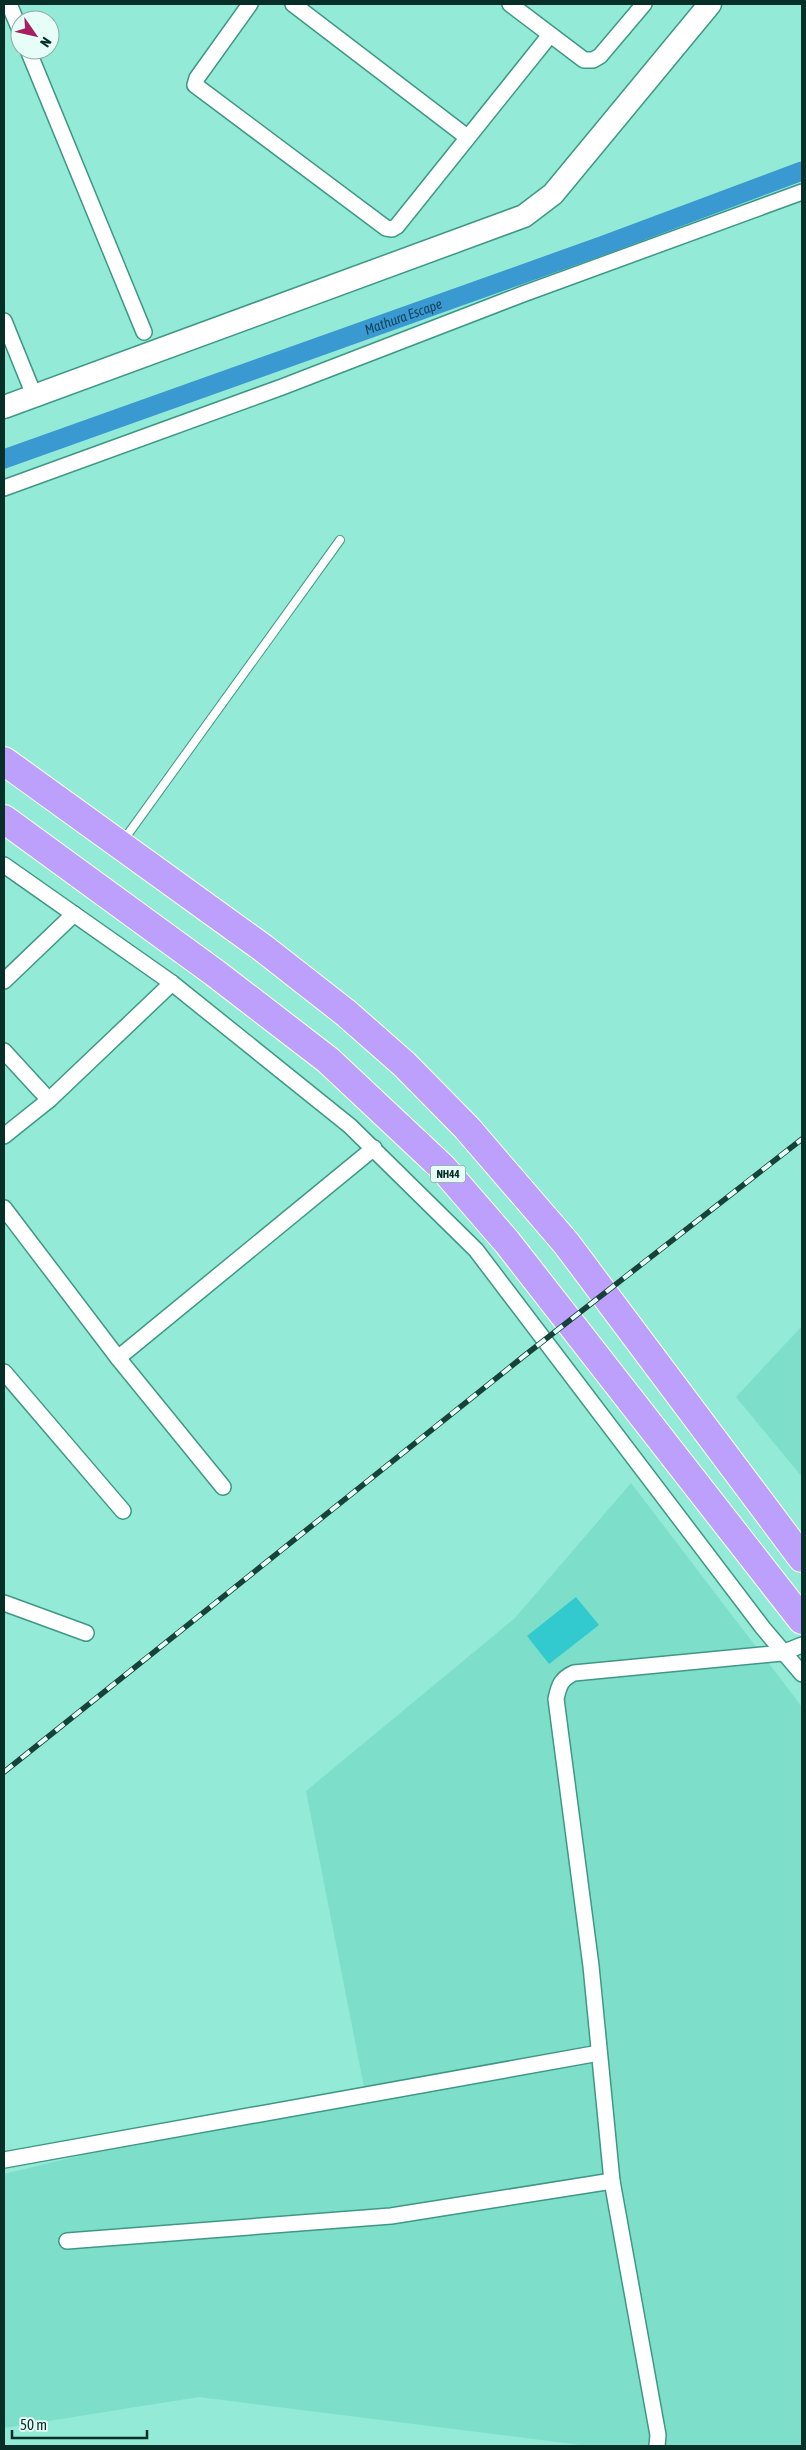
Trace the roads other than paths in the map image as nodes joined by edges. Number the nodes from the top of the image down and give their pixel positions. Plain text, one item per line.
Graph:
1 (250, 4) edge
2 (293, 4) edge
3 (510, 4) edge
4 (644, 4) edge
5 (710, 4) edge
6 (550, 35) junction
7 (32, 60) edge
8 (467, 137) junction
9 (802, 192) edge
10 (4, 321) edge
11 (144, 332) dead end
12 (34, 395) junction
13 (4, 407) edge
14 (4, 488) edge
15 (340, 540) dead end
16 (4, 760) edge
17 (4, 819) edge
18 (120, 845) junction
19 (4, 865) edge
20 (74, 914) junction
21 (4, 981) edge
22 (172, 983) junction
23 (4, 1051) edge
24 (49, 1100) junction
25 (4, 1136) edge
26 (374, 1148) junction
27 (4, 1208) edge
28 (118, 1358) junction
29 (6, 1380) edge
30 (223, 1487) dead end
31 (123, 1511) dead end
32 (802, 1558) edge
33 (4, 1603) edge
34 (802, 1620) edge
35 (86, 1633) dead end
36 (802, 1645) edge
37 (782, 1653) junction
38 (802, 1674) edge
39 (599, 2053) junction
40 (4, 2160) edge
41 (612, 2181) junction
42 (67, 2241) dead end
43 (657, 2446) edge

1 - 8 street
2 - 8 street
3 - 6 street
4 - 6 street
5 - 12 street
6 - 8 street
7 - 11 street
9 - 14 street
10 - 12 street
12 - 13 street
15 - 18 lane
16 - 18 highway
17 - 34 highway, NH44
18 - 32 highway
19 - 20 street
20 - 21 street
20 - 22 street
22 - 24 street
22 - 26 street
23 - 24 street
24 - 25 street
26 - 28 street
26 - 37 street
27 - 28 street
28 - 30 street
29 - 31 street
33 - 35 street
36 - 37 street
37 - 38 street
37 - 39 street
39 - 40 street
39 - 41 street
41 - 42 street
41 - 43 street

